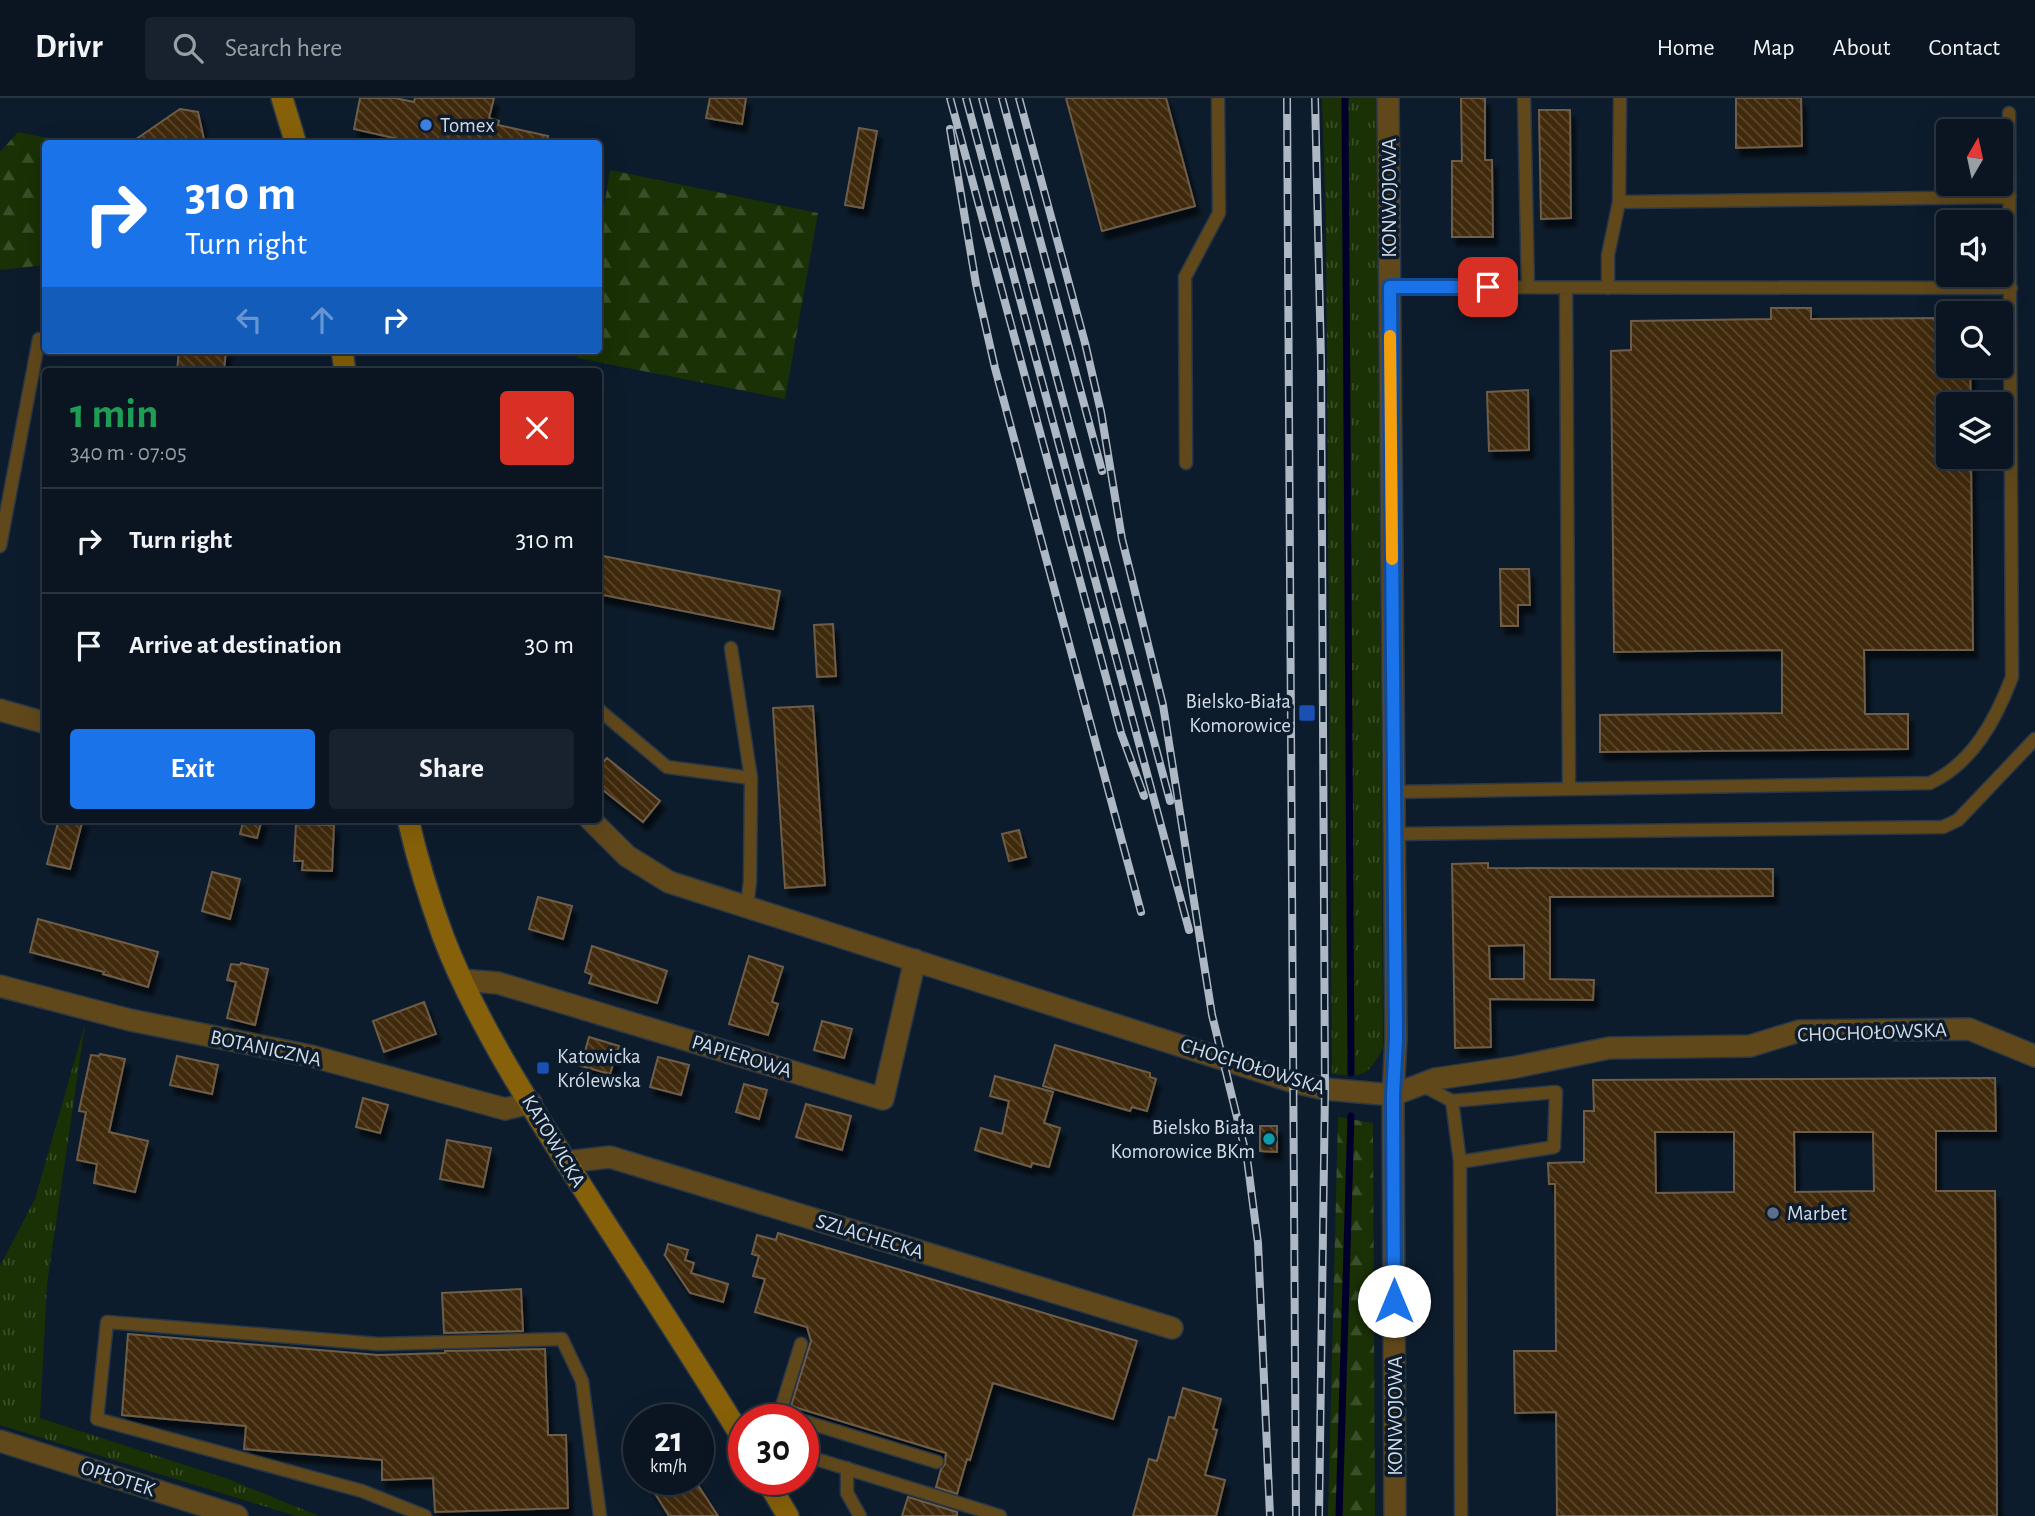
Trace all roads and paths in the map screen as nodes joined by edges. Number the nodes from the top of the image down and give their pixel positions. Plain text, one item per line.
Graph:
1 (282, 98) edge
2 (1218, 98) edge
3 (1388, 98) edge
4 (1524, 98) edge
5 (1620, 98) edge
6 (2009, 113) dead end
7 (295, 140) edge
8 (2010, 197) junction
9 (1619, 202) junction
10 (1390, 287) junction
11 (1528, 287) junction
12 (1566, 288) junction
13 (1608, 288) junction
14 (2011, 288) junction
15 (39, 339) dead end
16 (1186, 463) dead end
17 (0, 546) edge
18 (731, 648) dead end
19 (0, 710) edge
20 (602, 712) edge
21 (42, 722) edge
22 (2035, 740) edge
23 (751, 778) junction
24 (1569, 789) junction
25 (1394, 792) junction
26 (409, 823) edge
27 (594, 823) edge
28 (1394, 834) junction
29 (747, 907) junction
30 (915, 960) junction
31 (462, 980) junction
32 (0, 986) edge
33 (2035, 1056) edge
34 (1420, 1084) junction
35 (1393, 1095) junction
36 (1452, 1101) junction
37 (531, 1103) junction
38 (1460, 1161) junction
39 (566, 1162) junction
40 (1172, 1328) dead end
41 (801, 1344) dead end
42 (783, 1404) edge
43 (728, 1416) edge
44 (819, 1426) edge
45 (0, 1441) edge
46 (819, 1460) edge
47 (937, 1462) dead end
48 (847, 1468) junction
49 (776, 1495) edge
50 (237, 1516) edge
51 (425, 1516) edge
52 (600, 1516) edge
53 (788, 1516) edge
54 (860, 1516) edge
55 (1000, 1516) edge
56 (1395, 1516) edge
57 (1461, 1516) edge

1 - 7 street
2 - 16 lane
3 - 10 street, KONWOJOWA
4 - 11 lane
5 - 9 lane
6 - 8 lane
8 - 9 lane
8 - 14 lane
9 - 13 lane
10 - 11 lane
10 - 25 street, KONWOJOWA
11 - 12 lane
12 - 13 lane
12 - 24 lane
13 - 14 lane
14 - 24 lane
15 - 17 lane
18 - 23 lane
19 - 21 street
20 - 23 lane
22 - 28 lane
23 - 29 lane
24 - 25 lane
25 - 28 street, KONWOJOWA
26 - 31 street, KATOWICKA
27 - 29 street, CHOCHOŁOWSKA
28 - 35 street, KONWOJOWA
29 - 30 street, CHOCHOŁOWSKA
30 - 31 street, PAPIEROWA
30 - 35 street, CHOCHOŁOWSKA
31 - 37 street, KATOWICKA
32 - 37 street, BOTANICZNA
33 - 34 street, CHOCHOŁOWSKA
34 - 35 street, CHOCHOŁOWSKA
34 - 36 lane
35 - 56 street, KONWOJOWA
36 - 38 lane
36 - 38 lane
37 - 39 street, KATOWICKA
38 - 57 lane
39 - 40 street, SZLACHECKA
39 - 43 street, KATOWICKA
41 - 42 lane
44 - 47 lane
45 - 50 street, OPŁOTEK
46 - 48 lane
48 - 54 lane
48 - 55 lane
49 - 53 street
51 - 52 lane

